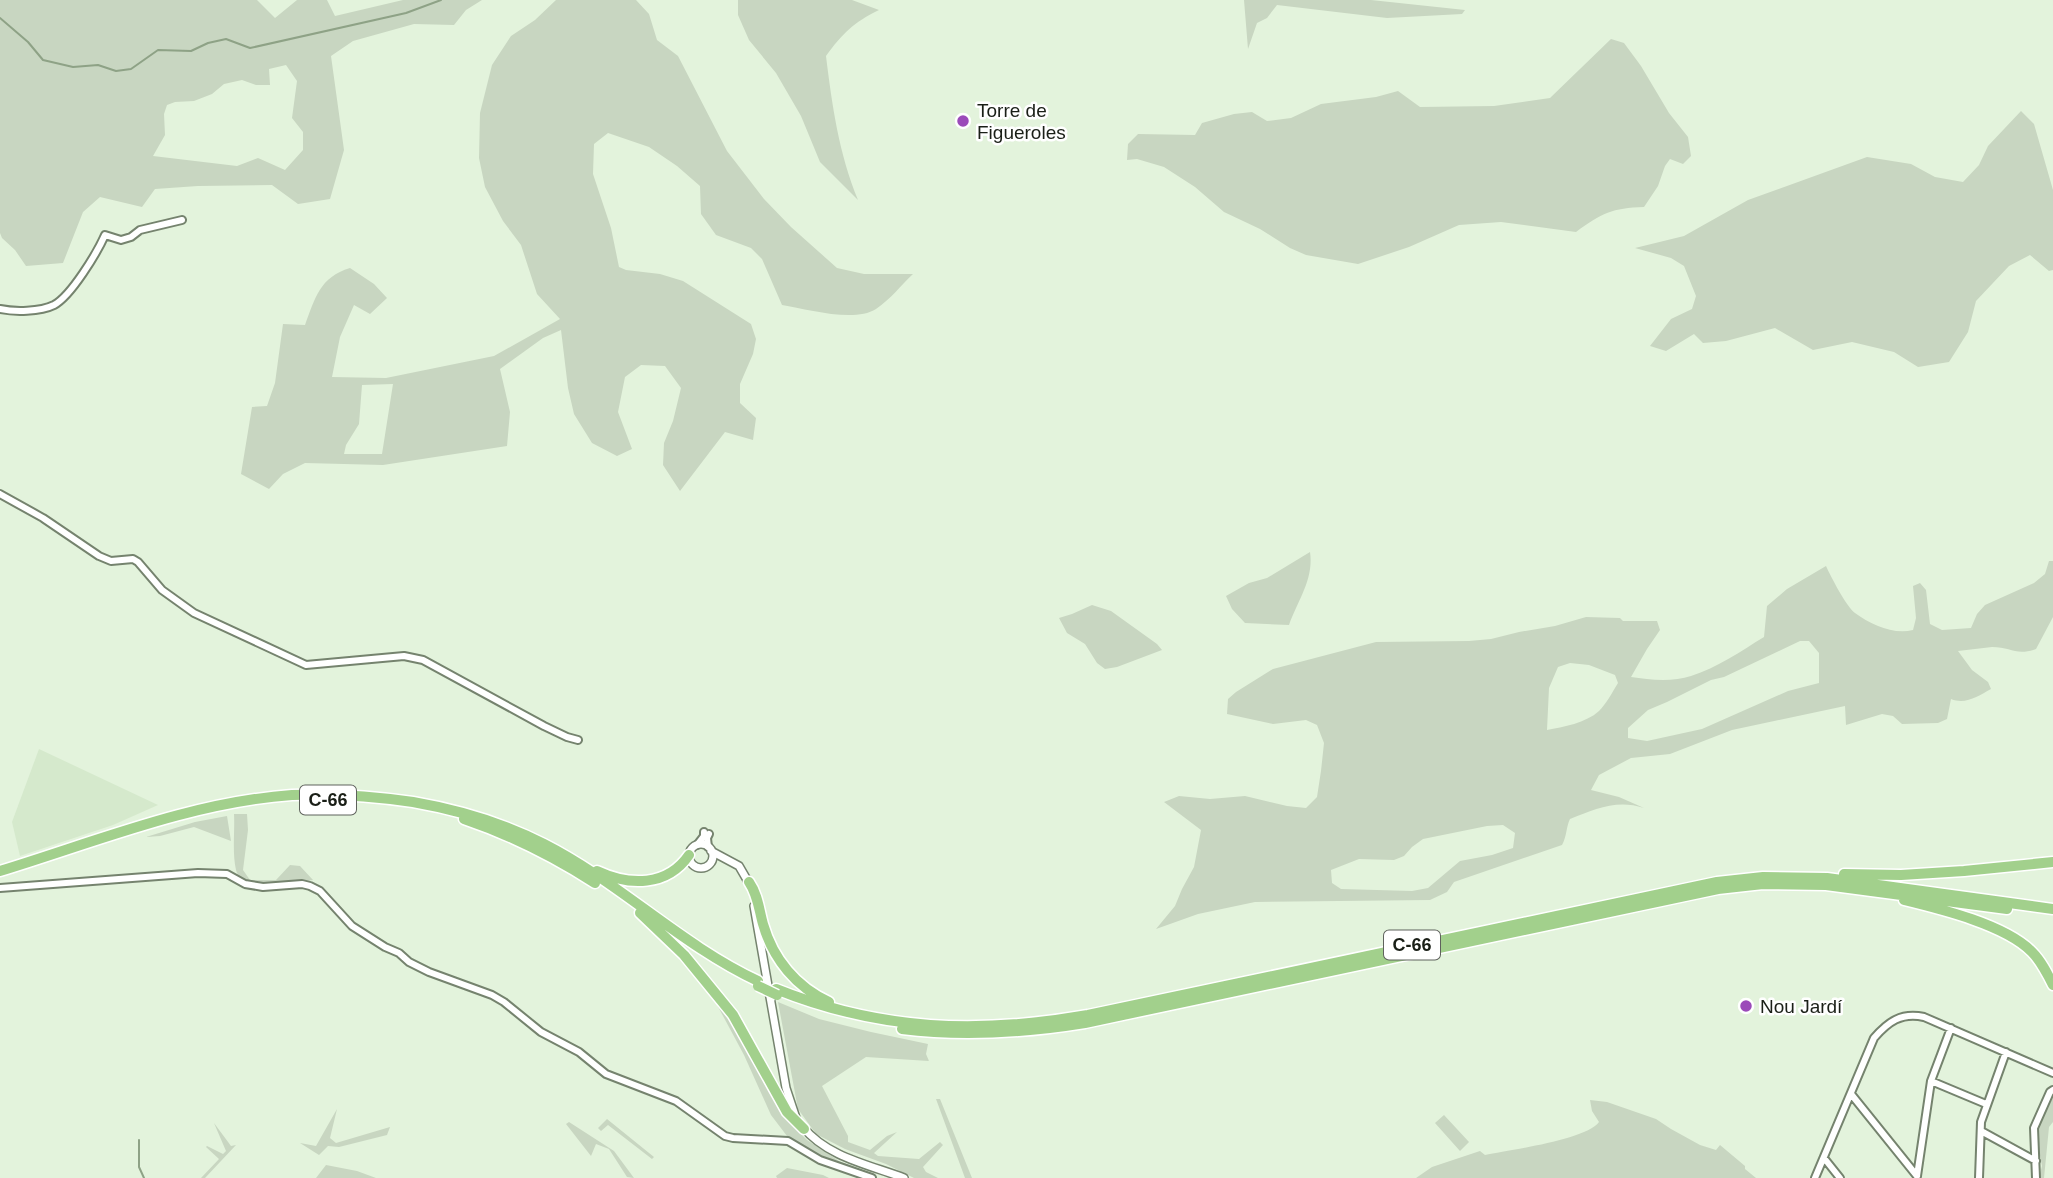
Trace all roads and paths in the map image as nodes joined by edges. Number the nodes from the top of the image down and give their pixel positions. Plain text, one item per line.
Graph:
1 (181, 220) dead end
2 (0, 309) edge
3 (0, 494) edge
4 (578, 740) dead end
5 (696, 845) junction
6 (710, 849) junction
7 (690, 855) junction
8 (726, 859) junction
9 (571, 860) junction
10 (2053, 862) edge
11 (710, 863) junction
12 (0, 871) edge
13 (0, 877) edge
14 (1778, 881) junction
15 (749, 882) junction
16 (0, 888) edge
17 (2053, 911) edge
18 (640, 913) junction
19 (758, 984) junction
20 (2053, 985) edge
21 (777, 992) junction
22 (859, 1015) junction
23 (1951, 1028) junction
24 (2006, 1052) junction
25 (2053, 1073) edge
26 (1931, 1081) junction
27 (2053, 1090) edge
28 (1851, 1094) junction
29 (1986, 1104) junction
30 (804, 1129) junction
31 (1981, 1131) junction
32 (1824, 1158) junction
33 (2036, 1161) junction
34 (900, 1177) edge
35 (1918, 1177) edge
36 (872, 1178) edge
37 (1815, 1178) edge
38 (1840, 1178) edge
39 (1979, 1178) edge
40 (2036, 1178) edge

1 - 2 street
3 - 4 street
5 - 6 street
5 - 6 street
5 - 7 street
6 - 8 street
6 - 11 street
7 - 9 highway
7 - 11 street
8 - 11 street
8 - 15 street
9 - 12 highway, C-66
9 - 19 highway, C-66
10 - 14 highway
13 - 18 highway, C-66
14 - 17 highway, C-66
14 - 20 highway
14 - 21 highway, C-66
14 - 22 highway, C-66
15 - 22 highway
15 - 30 street
16 - 36 street
18 - 19 highway, C-66
18 - 30 highway
19 - 21 highway, C-66, bridge
21 - 22 highway, C-66
23 - 24 street
23 - 26 street
23 - 28 street
24 - 25 street
24 - 29 street
26 - 29 street
26 - 35 street
27 - 33 street
28 - 32 street
28 - 35 street
29 - 31 street
30 - 34 street
31 - 33 street
31 - 39 street
32 - 37 street
32 - 38 street
33 - 40 street

